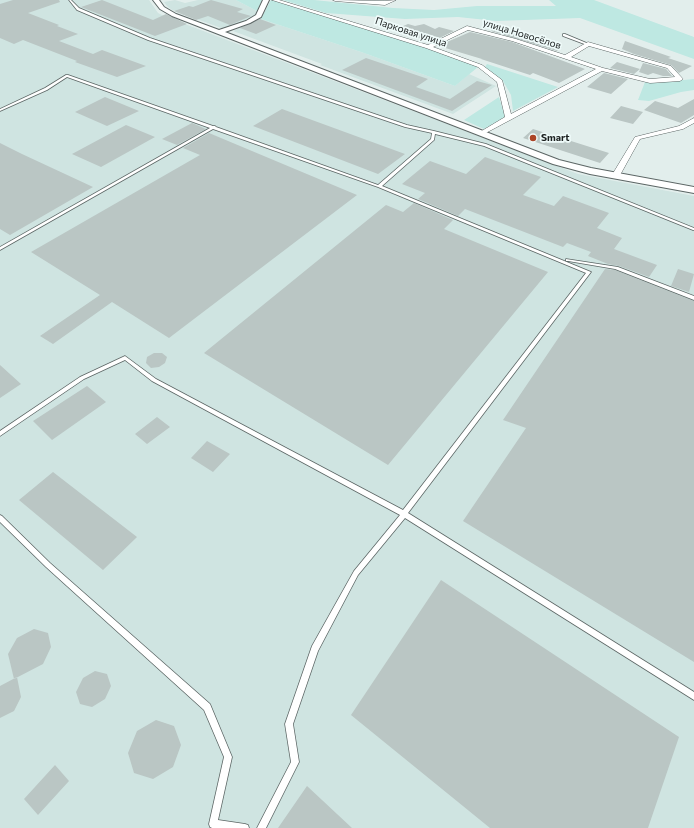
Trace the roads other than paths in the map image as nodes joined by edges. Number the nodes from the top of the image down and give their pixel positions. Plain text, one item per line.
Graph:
1 (70, 0) edge
2 (156, 0) edge
3 (266, 0) edge
4 (274, 0) edge
5 (335, 0) edge
6 (394, 0) edge
7 (220, 32) junction
8 (564, 34) dead end
9 (588, 44) junction
10 (428, 47) junction
11 (565, 58) junction
12 (601, 69) junction
13 (0, 110) edge
14 (510, 118) junction
15 (694, 120) edge
16 (214, 127) junction
17 (434, 132) junction
18 (482, 133) junction
19 (616, 175) junction
20 (379, 186) junction
21 (694, 190) edge
22 (694, 229) edge
23 (0, 249) edge
24 (558, 259) junction
25 (694, 298) edge
26 (0, 434) edge
27 (404, 514) junction
28 (0, 518) edge
29 (694, 696) edge
30 (245, 828) edge
31 (260, 828) edge

1 - 17 lane
2 - 7 street
3 - 7 street
4 - 10 street, Парковая улица
5 - 6 street
7 - 18 street
8 - 9 lane
9 - 11 street, улица Новосёлов
9 - 12 street, улица Новосёлов
10 - 11 street, улица Новосёлов
10 - 14 street, Парковая улица
11 - 12 street, улица Новосёлов
12 - 14 street
13 - 16 lane
14 - 18 street
15 - 19 street
16 - 20 lane
16 - 23 lane
17 - 20 lane
17 - 22 lane
18 - 19 street
19 - 21 street
20 - 24 lane
24 - 25 lane
24 - 27 lane
26 - 27 lane
27 - 29 lane
27 - 31 lane
28 - 30 lane

